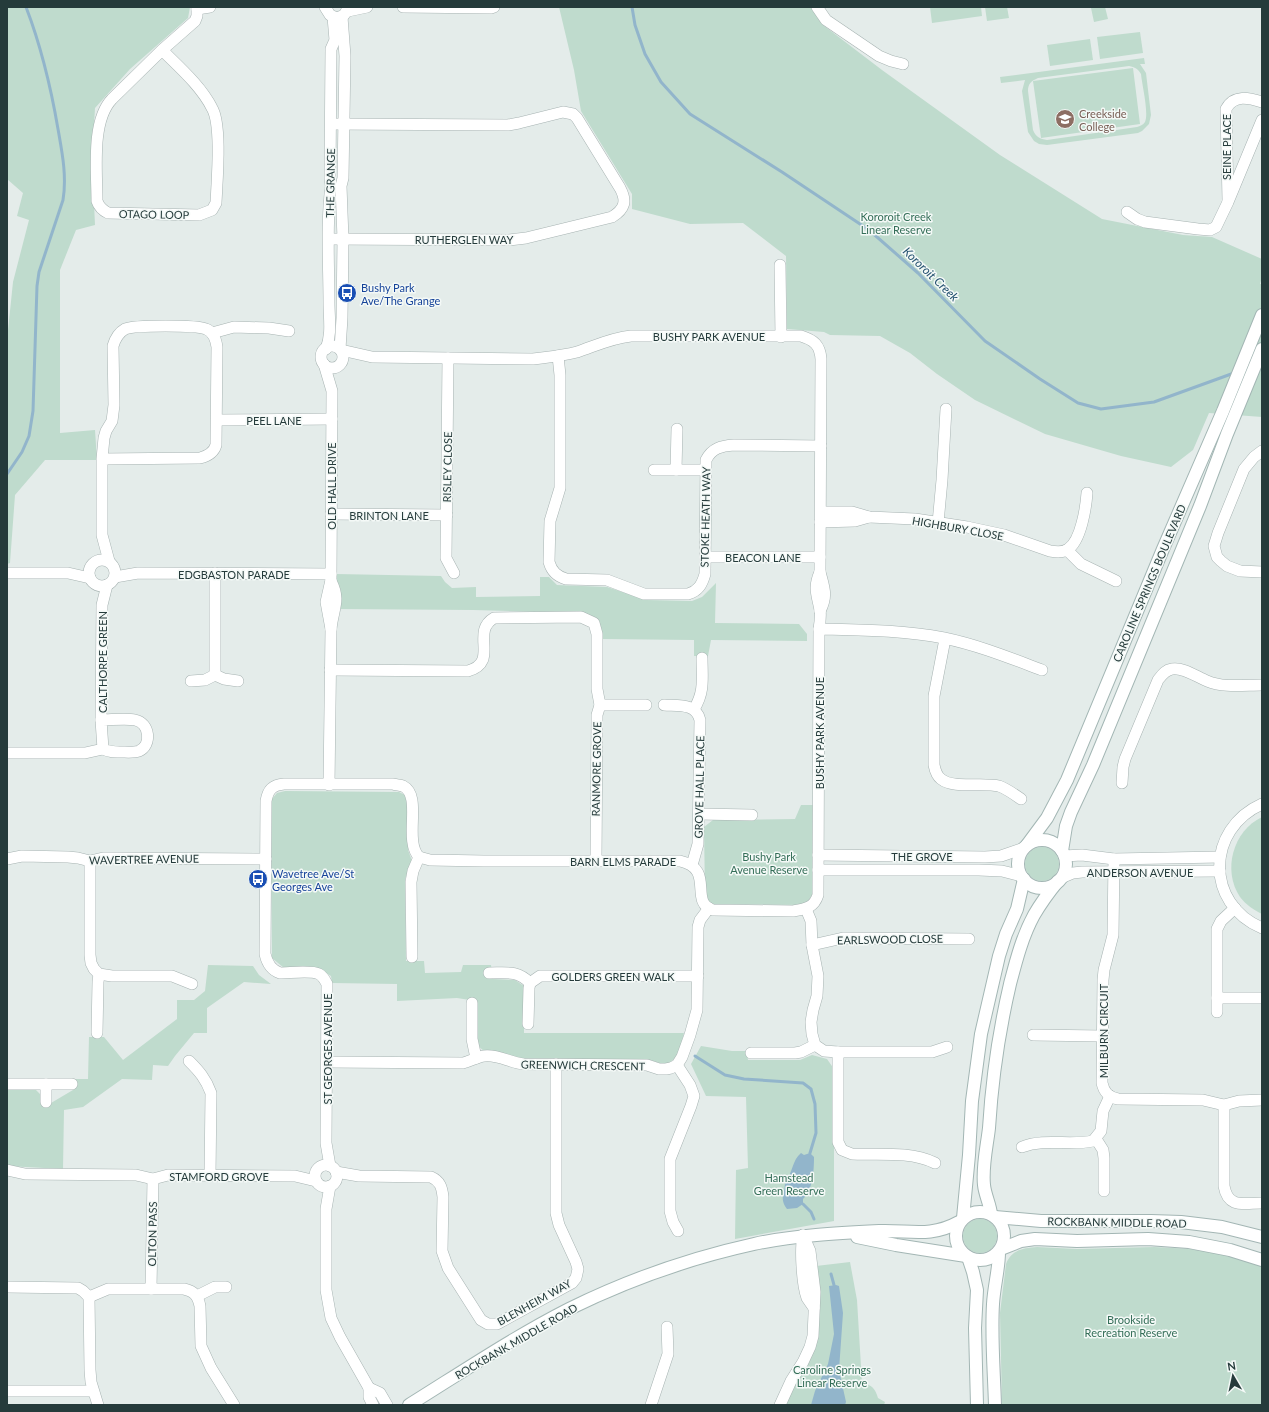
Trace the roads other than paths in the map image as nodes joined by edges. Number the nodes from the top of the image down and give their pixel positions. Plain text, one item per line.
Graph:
1 (210, 7) edge
2 (367, 7) edge
3 (403, 7) edge
4 (494, 7) edge
5 (817, 7) edge
6 (197, 8) edge
7 (334, 11) edge
8 (162, 50) junction
9 (903, 64) dead end
10 (1262, 102) edge
11 (1262, 120) edge
12 (331, 124) junction
13 (344, 124) junction
14 (1228, 202) junction
15 (1127, 212) dead end
16 (329, 239) junction
17 (343, 239) junction
18 (780, 264) dead end
19 (1261, 317) edge
20 (336, 323) junction
21 (289, 331) dead end
22 (212, 333) junction
23 (781, 337) junction
24 (326, 348) junction
25 (1262, 348) edge
26 (340, 350) junction
27 (558, 356) junction
28 (372, 357) junction
29 (448, 358) junction
30 (324, 364) junction
31 (340, 364) junction
32 (332, 391) junction
33 (946, 409) dead end
34 (332, 419) junction
35 (217, 420) junction
36 (676, 429) dead end
37 (821, 446) junction
38 (1262, 451) edge
39 (102, 459) junction
40 (654, 470) dead end
41 (676, 470) junction
42 (706, 470) junction
43 (1087, 493) dead end
44 (331, 514) junction
45 (447, 515) junction
46 (820, 517) junction
47 (938, 523) junction
48 (102, 535) junction
49 (1067, 550) junction
50 (705, 557) junction
51 (820, 557) junction
52 (113, 569) junction
53 (1262, 572) edge
54 (7, 573) edge
55 (215, 573) junction
56 (454, 573) dead end
57 (96, 576) junction
58 (331, 577) junction
59 (1116, 581) dead end
60 (819, 629) junction
61 (945, 639) junction
62 (702, 658) dead end
63 (330, 670) junction
64 (1042, 670) dead end
65 (215, 674) junction
66 (191, 681) dead end
67 (238, 681) dead end
68 (1262, 685) edge
69 (600, 705) junction
70 (646, 705) dead end
71 (664, 705) dead end
72 (694, 709) junction
73 (101, 720) junction
74 (103, 749) junction
75 (7, 753) edge
76 (1122, 783) dead end
77 (329, 784) junction
78 (1021, 799) dead end
79 (1262, 804) edge
80 (699, 814) junction
81 (752, 815) dead end
82 (1026, 847) junction
83 (7, 852) edge
84 (1063, 854) junction
85 (22, 856) junction
86 (818, 856) junction
87 (419, 857) junction
88 (7, 859) edge
89 (266, 859) junction
90 (1114, 859) junction
91 (90, 861) junction
92 (596, 861) junction
93 (1220, 864) junction
94 (692, 865) junction
95 (818, 870) junction
96 (1114, 872) junction
97 (1023, 877) junction
98 (1060, 879) junction
99 (709, 908) junction
100 (1235, 908) junction
101 (806, 909) junction
102 (1262, 928) edge
103 (969, 939) dead end
104 (812, 945) junction
105 (412, 957) dead end
106 (489, 973) dead end
107 (99, 974) junction
108 (698, 976) junction
109 (530, 983) junction
110 (192, 984) dead end
111 (1217, 998) junction
112 (1262, 998) edge
113 (472, 1003) dead end
114 (1217, 1012) dead end
115 (528, 1024) dead end
116 (97, 1033) dead end
117 (1033, 1035) dead end
118 (1102, 1036) junction
119 (815, 1045) junction
120 (947, 1047) dead end
121 (838, 1052) junction
122 (751, 1053) dead end
123 (476, 1058) junction
124 (189, 1061) dead end
125 (327, 1062) junction
126 (556, 1064) junction
127 (677, 1065) junction
128 (7, 1084) edge
129 (46, 1084) junction
130 (72, 1084) dead end
131 (1110, 1096) junction
132 (1262, 1100) edge
133 (46, 1102) dead end
134 (1224, 1105) junction
135 (1096, 1138) junction
136 (1022, 1147) dead end
137 (935, 1163) dead end
138 (7, 1170) edge
139 (25, 1174) junction
140 (210, 1176) junction
141 (326, 1176) junction
142 (7, 1177) edge
143 (153, 1179) junction
144 (1104, 1192) dead end
145 (1262, 1203) edge
146 (993, 1216) junction
147 (961, 1220) junction
148 (678, 1231) dead end
149 (836, 1233) junction
150 (803, 1236) junction
151 (1262, 1237) edge
152 (1000, 1250) junction
153 (967, 1257) junction
154 (1262, 1260) edge
155 (7, 1287) edge
156 (226, 1287) dead end
157 (151, 1288) junction
158 (196, 1296) junction
159 (89, 1297) junction
160 (667, 1327) dead end
161 (369, 1388) junction
162 (7, 1391) edge
163 (93, 1391) junction
164 (98, 1405) edge
165 (234, 1405) edge
166 (373, 1405) edge
167 (388, 1405) edge
168 (409, 1405) edge
169 (651, 1405) edge
170 (780, 1405) edge
171 (977, 1405) edge
172 (995, 1405) edge

1 - 6 street
2 - 7 street
3 - 4 street
5 - 9 street
6 - 8 street, OTAGO LOOP
7 - 12 street, THE GRANGE
7 - 13 street, THE GRANGE
8 - 8 street, OTAGO LOOP
10 - 14 street, SEINE PLACE
11 - 14 street
12 - 13 street, RUTHERGLEN WAY
12 - 16 street, THE GRANGE
13 - 17 street, THE GRANGE
13 - 17 street, RUTHERGLEN WAY
14 - 15 street
16 - 17 street, RUTHERGLEN WAY
16 - 20 street, THE GRANGE
17 - 20 street, THE GRANGE
18 - 23 street
19 - 82 main road, CAROLINE SPRINGS BOULEVARD
20 - 24 street, THE GRANGE
20 - 26 street, THE GRANGE
21 - 22 street
22 - 35 street
22 - 39 street
23 - 27 street, BUSHY PARK AVENUE
23 - 37 street, BUSHY PARK AVENUE
24 - 26 street
24 - 30 street
25 - 84 main road, CAROLINE SPRINGS BOULEVARD
26 - 28 street, BUSHY PARK AVENUE
26 - 31 street
27 - 29 street, BUSHY PARK AVENUE
27 - 50 street, STOKE HEATH WAY
28 - 29 street, BUSHY PARK AVENUE
28 - 31 street, BUSHY PARK AVENUE
29 - 45 street, RISLEY CLOSE
30 - 31 street
30 - 32 street, OLD HALL DRIVE
31 - 32 street, OLD HALL DRIVE
32 - 34 street, OLD HALL DRIVE
33 - 47 street
34 - 35 street, PEEL LANE
34 - 44 street, OLD HALL DRIVE
35 - 39 street
36 - 41 street
37 - 42 street, STOKE HEATH WAY
37 - 46 street, BUSHY PARK AVENUE
38 - 53 street
39 - 48 street
40 - 41 street
41 - 42 street
42 - 50 street, STOKE HEATH WAY
43 - 49 street
44 - 45 street, BRINTON LANE
44 - 58 street, OLD HALL DRIVE
45 - 56 street, RISLEY CLOSE
46 - 47 street, HIGHBURY CLOSE
46 - 51 street, BUSHY PARK AVENUE
47 - 49 street, HIGHBURY CLOSE
48 - 52 street
48 - 57 street, CALTHORPE GREEN
49 - 59 street
50 - 51 street, BEACON LANE
51 - 60 street, BUSHY PARK AVENUE
52 - 55 street, EDGBASTON PARADE
52 - 57 street
52 - 57 street, EDGBASTON PARADE
54 - 57 street
55 - 58 street, EDGBASTON PARADE
55 - 65 street
57 - 73 street, CALTHORPE GREEN
58 - 63 street, OLD HALL DRIVE
60 - 61 street
60 - 86 street, BUSHY PARK AVENUE
61 - 64 street
61 - 78 street
62 - 72 street
63 - 69 street, RANMORE GROVE
63 - 77 street, OLD HALL DRIVE
65 - 66 street
65 - 67 street
68 - 76 street
69 - 70 street
69 - 92 street, RANMORE GROVE
71 - 72 street
72 - 80 street, GROVE HALL PLACE
73 - 74 street, CALTHORPE GREEN
73 - 74 street, CALTHORPE GREEN
74 - 75 street
77 - 87 street, ST GEORGES AVENUE
77 - 89 street, ST GEORGES AVENUE
79 - 93 street
80 - 81 street
80 - 94 street, GROVE HALL PLACE
82 - 84 main road
82 - 86 street, THE GROVE
82 - 97 main road
83 - 85 street, WAVERTREE AVENUE
84 - 90 street, ANDERSON AVENUE
84 - 98 main road
85 - 88 street, WAVERTREE AVENUE
85 - 91 street, WAVERTREE AVENUE
86 - 95 street
87 - 92 street, BARN ELMS PARADE
87 - 105 street
89 - 91 street, WAVERTREE AVENUE
89 - 125 street, ST GEORGES AVENUE
90 - 93 street, ANDERSON AVENUE
90 - 96 street, MILBURN CIRCUIT
91 - 107 street
92 - 94 street, BARN ELMS PARADE
93 - 96 street, ANDERSON AVENUE
93 - 100 street
94 - 99 street, BARN ELMS PARADE
95 - 97 street, THE GROVE
95 - 101 street
96 - 98 street, ANDERSON AVENUE
96 - 118 street, MILBURN CIRCUIT
97 - 98 main road
97 - 147 main road
98 - 146 main road
99 - 101 street
99 - 108 street
100 - 102 street
100 - 111 street
101 - 104 street
103 - 104 street, EARLSWOOD CLOSE
104 - 119 street
106 - 109 street
107 - 110 street
107 - 116 street
108 - 109 street, GOLDERS GREEN WALK
108 - 127 street
109 - 115 street
111 - 112 street
111 - 114 street
113 - 123 street
117 - 118 street
118 - 131 street, MILBURN CIRCUIT
119 - 121 street
119 - 122 street
120 - 121 street
121 - 137 street
123 - 125 street, GREENWICH CRESCENT
123 - 126 street, GREENWICH CRESCENT
124 - 140 street
125 - 141 street, ST GEORGES AVENUE
126 - 127 street, GREENWICH CRESCENT
126 - 141 street, BLENHEIM WAY
127 - 148 street
128 - 129 street
129 - 130 street
129 - 133 street
131 - 134 street
131 - 135 street
132 - 134 street
134 - 145 street
135 - 136 street
135 - 144 street
138 - 139 street, STAMFORD GROVE
139 - 142 street, STAMFORD GROVE
139 - 143 street, STAMFORD GROVE
140 - 141 street, STAMFORD GROVE
140 - 143 street, STAMFORD GROVE
141 - 161 street, ST GEORGES AVENUE
143 - 157 street, OLTON PASS
146 - 147 main road
146 - 151 main road, ROCKBANK MIDDLE ROAD
146 - 152 main road
147 - 149 main road, ROCKBANK MIDDLE ROAD
147 - 153 main road
149 - 150 main road, ROCKBANK MIDDLE ROAD
149 - 153 main road, ROCKBANK MIDDLE ROAD
150 - 168 main road, ROCKBANK MIDDLE ROAD
150 - 170 street
152 - 153 main road
152 - 154 main road, ROCKBANK MIDDLE ROAD
152 - 172 main road
153 - 171 main road
155 - 159 street
156 - 158 street
157 - 158 street
157 - 159 street
158 - 165 street
159 - 163 street
160 - 169 street
161 - 166 street, ST GEORGES AVENUE
161 - 167 street, ST GEORGES AVENUE
162 - 163 street
163 - 164 street

